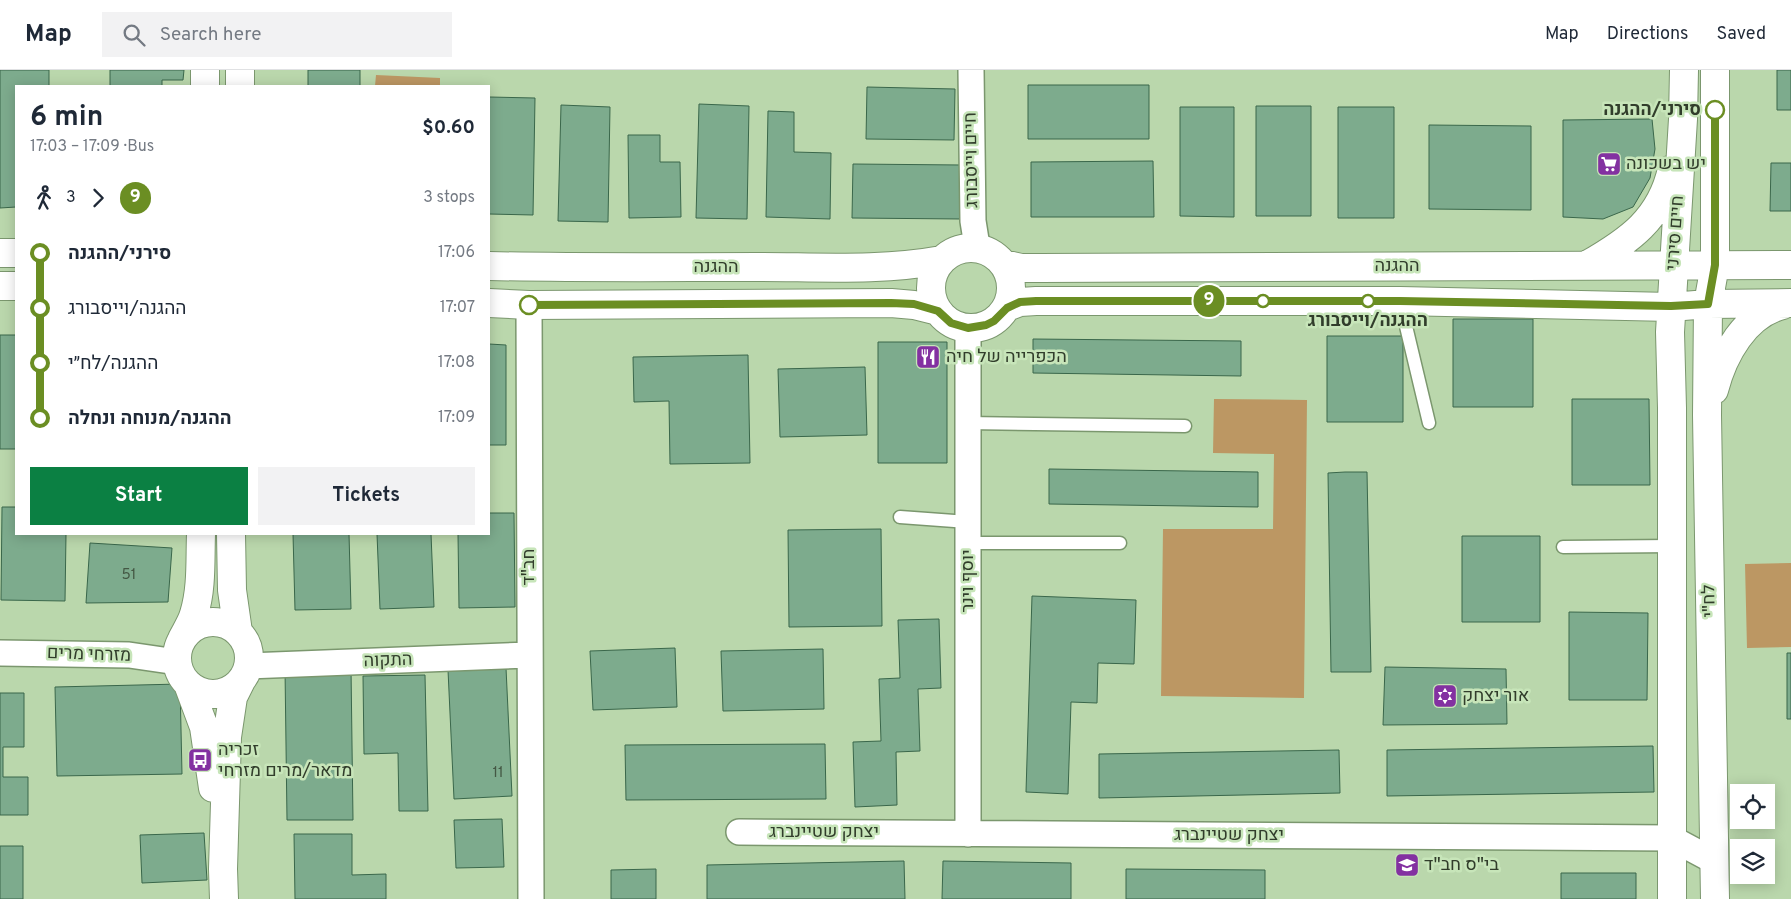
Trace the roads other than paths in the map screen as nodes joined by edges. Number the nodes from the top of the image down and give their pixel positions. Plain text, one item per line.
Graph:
1 (205, 70) edge
2 (240, 70) edge
3 (971, 70) edge
4 (1684, 70) edge
5 (1715, 70) edge
6 (205, 85) edge
7 (240, 85) edge
8 (1683, 119) junction
9 (980, 249) junction
10 (0, 252) edge
11 (15, 253) edge
12 (942, 260) junction
13 (1004, 264) junction
14 (1587, 265) junction
15 (1715, 265) junction
16 (1791, 265) edge
17 (490, 266) edge
18 (1675, 266) junction
19 (0, 286) edge
20 (15, 286) edge
21 (1400, 301) junction
22 (490, 303) edge
23 (1708, 304) junction
24 (1791, 304) edge
25 (529, 305) junction
26 (1671, 306) junction
27 (1007, 308) junction
28 (938, 311) junction
29 (968, 328) junction
30 (1707, 415) junction
31 (967, 423) junction
32 (1429, 423) dead end
33 (1185, 426) dead end
34 (900, 518) dead end
35 (968, 532) junction
36 (200, 535) edge
37 (231, 535) edge
38 (1120, 543) dead end
39 (1672, 546) junction
40 (1563, 547) dead end
41 (238, 632) junction
42 (0, 653) edge
43 (529, 656) junction
44 (182, 662) junction
45 (245, 673) junction
46 (739, 832) dead end
47 (968, 834) junction
48 (1671, 838) junction
49 (1714, 861) junction
50 (223, 869) junction
51 (224, 899) edge
52 (531, 899) edge
53 (1672, 899) edge
54 (1714, 899) edge

1 - 6 street
2 - 7 street
3 - 9 street, חיים וייסבורג
4 - 8 street, חיים סירני
5 - 15 street, חיים סירני
8 - 14 street
8 - 18 street, חיים סירני
9 - 12 street
9 - 13 street
10 - 11 street
12 - 17 street, ההגנה
12 - 28 street
13 - 14 street, ההגנה
13 - 27 street
14 - 18 street, ההגנה
15 - 16 street, ההגנה
15 - 18 street, ההגנה
15 - 23 street, חיים סירני
18 - 26 street, חיים סירני
19 - 20 street
21 - 26 street, ההגנה
21 - 27 street, ההגנה
21 - 32 lane
22 - 25 street, ההגנה
23 - 24 street, ההגנה
23 - 26 street, ההגנה
23 - 30 street, לח"י
24 - 30 street
25 - 28 street, ההגנה
25 - 43 street, חב"ד
26 - 39 street
27 - 29 street
28 - 29 street
29 - 31 street, יוסף וינר
30 - 49 street, לח"י
31 - 33 lane
31 - 35 street, יוסף וינר
34 - 35 lane
35 - 38 lane
35 - 47 street, יוסף וינר
36 - 44 street
37 - 41 street
39 - 40 lane
39 - 48 street
41 - 44 street
41 - 45 street
42 - 44 street, מזרחי מרים
43 - 45 street, התקוה
43 - 52 street, חב"ד
44 - 45 street
44 - 50 street
45 - 50 street
46 - 47 street, יצחק שטיינברג
47 - 48 street, יצחק שטיינברג
48 - 49 street, יצחק שטיינברג
48 - 53 street
49 - 54 street, לח"י
50 - 51 street

